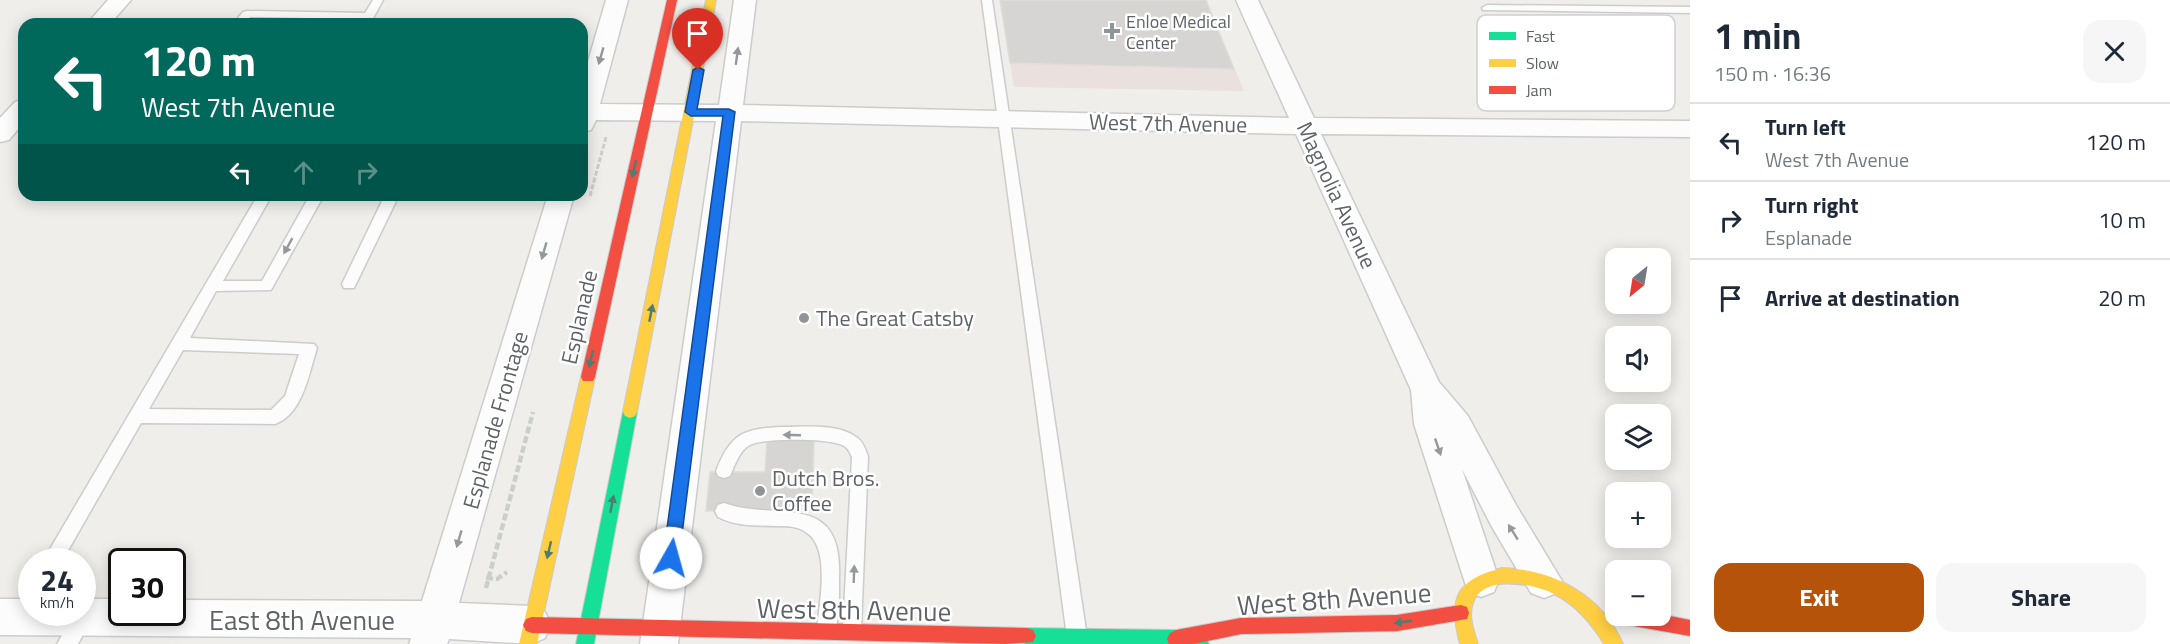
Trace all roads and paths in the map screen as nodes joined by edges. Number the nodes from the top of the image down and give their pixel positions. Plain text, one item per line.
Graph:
1 (120, 0) edge
2 (378, 0) edge
3 (617, 0) edge
4 (672, 0) edge
5 (711, 0) edge
6 (745, 0) edge
7 (987, 0) edge
8 (1247, 0) edge
9 (1487, 8) dead end
10 (1690, 10) edge
11 (104, 18) edge
12 (244, 18) edge
13 (327, 18) edge
14 (368, 18) edge
15 (588, 99) edge
16 (0, 104) edge
17 (18, 106) edge
18 (646, 112) junction
19 (691, 112) junction
20 (729, 112) junction
21 (18, 113) edge
22 (588, 116) edge
23 (1002, 119) junction
24 (1305, 126) junction
25 (1690, 129) edge
26 (0, 134) edge
27 (262, 201) edge
28 (314, 201) edge
29 (389, 201) edge
30 (559, 201) edge
31 (349, 284) dead end
32 (213, 285) junction
33 (179, 344) junction
34 (1427, 390) junction
35 (137, 416) junction
36 (724, 471) dead end
37 (724, 511) dead end
38 (60, 548) edge
39 (508, 572) dead end
40 (479, 578) dead end
41 (1481, 580) junction
42 (1544, 581) junction
43 (17, 610) edge
44 (1590, 610) junction
45 (1461, 613) junction
46 (1605, 613) edge
47 (1671, 625) edge
48 (588, 627) junction
49 (1690, 628) edge
50 (76, 631) edge
51 (432, 632) edge
52 (530, 635) edge
53 (838, 635) edge
54 (660, 636) edge
55 (1176, 639) junction
56 (1077, 641) edge
57 (585, 644) edge
58 (1200, 644) edge
59 (1468, 644) edge
60 (1614, 644) edge

1 - 11 street
2 - 14 lane
3 -> 15 street
4 - 18 main road, Esplanade
5 - 19 main road
20 -> 6 street
7 - 23 lane
8 - 24 street, Magnolia Avenue
9 - 10 lane
12 - 13 lane
16 - 17 street
18 - 19 street, West 7th Avenue
18 - 22 street, West 7th Avenue
18 -> 52 main road, Esplanade
19 - 20 street, West 7th Avenue
48 -> 19 main road
20 - 23 street, West 7th Avenue
20 - 54 street
21 - 26 street
23 - 24 street, West 7th Avenue
23 - 56 lane
24 - 25 street, West 7th Avenue
24 - 34 street, Magnolia Avenue
27 - 32 lane
28 -> 32 lane
29 - 31 lane
30 -> 51 street, Esplanade Frontage
32 - 33 lane
33 - 35 lane
33 - 35 lane
34 -> 41 street, Magnolia Avenue
42 -> 34 street, Magnolia Avenue
35 - 38 lane
53 -> 36 lane
37 - 53 lane
39 - 40 path
41 - 42 main road
41 - 45 main road
42 - 44 main road
43 - 50 street, East 8th Avenue
44 - 46 main road
44 - 60 main road
45 -> 55 main road, West 8th Avenue
45 - 59 main road
47 - 49 main road
48 - 52 main road, West 8th Avenue
48 - 54 main road, West 8th Avenue
48 - 57 main road
50 - 51 street, East 8th Avenue
51 - 52 street, East 8th Avenue
53 - 54 main road, West 8th Avenue
53 - 56 main road, West 8th Avenue
55 - 56 main road, West 8th Avenue
55 - 58 main road, West 8th Avenue

